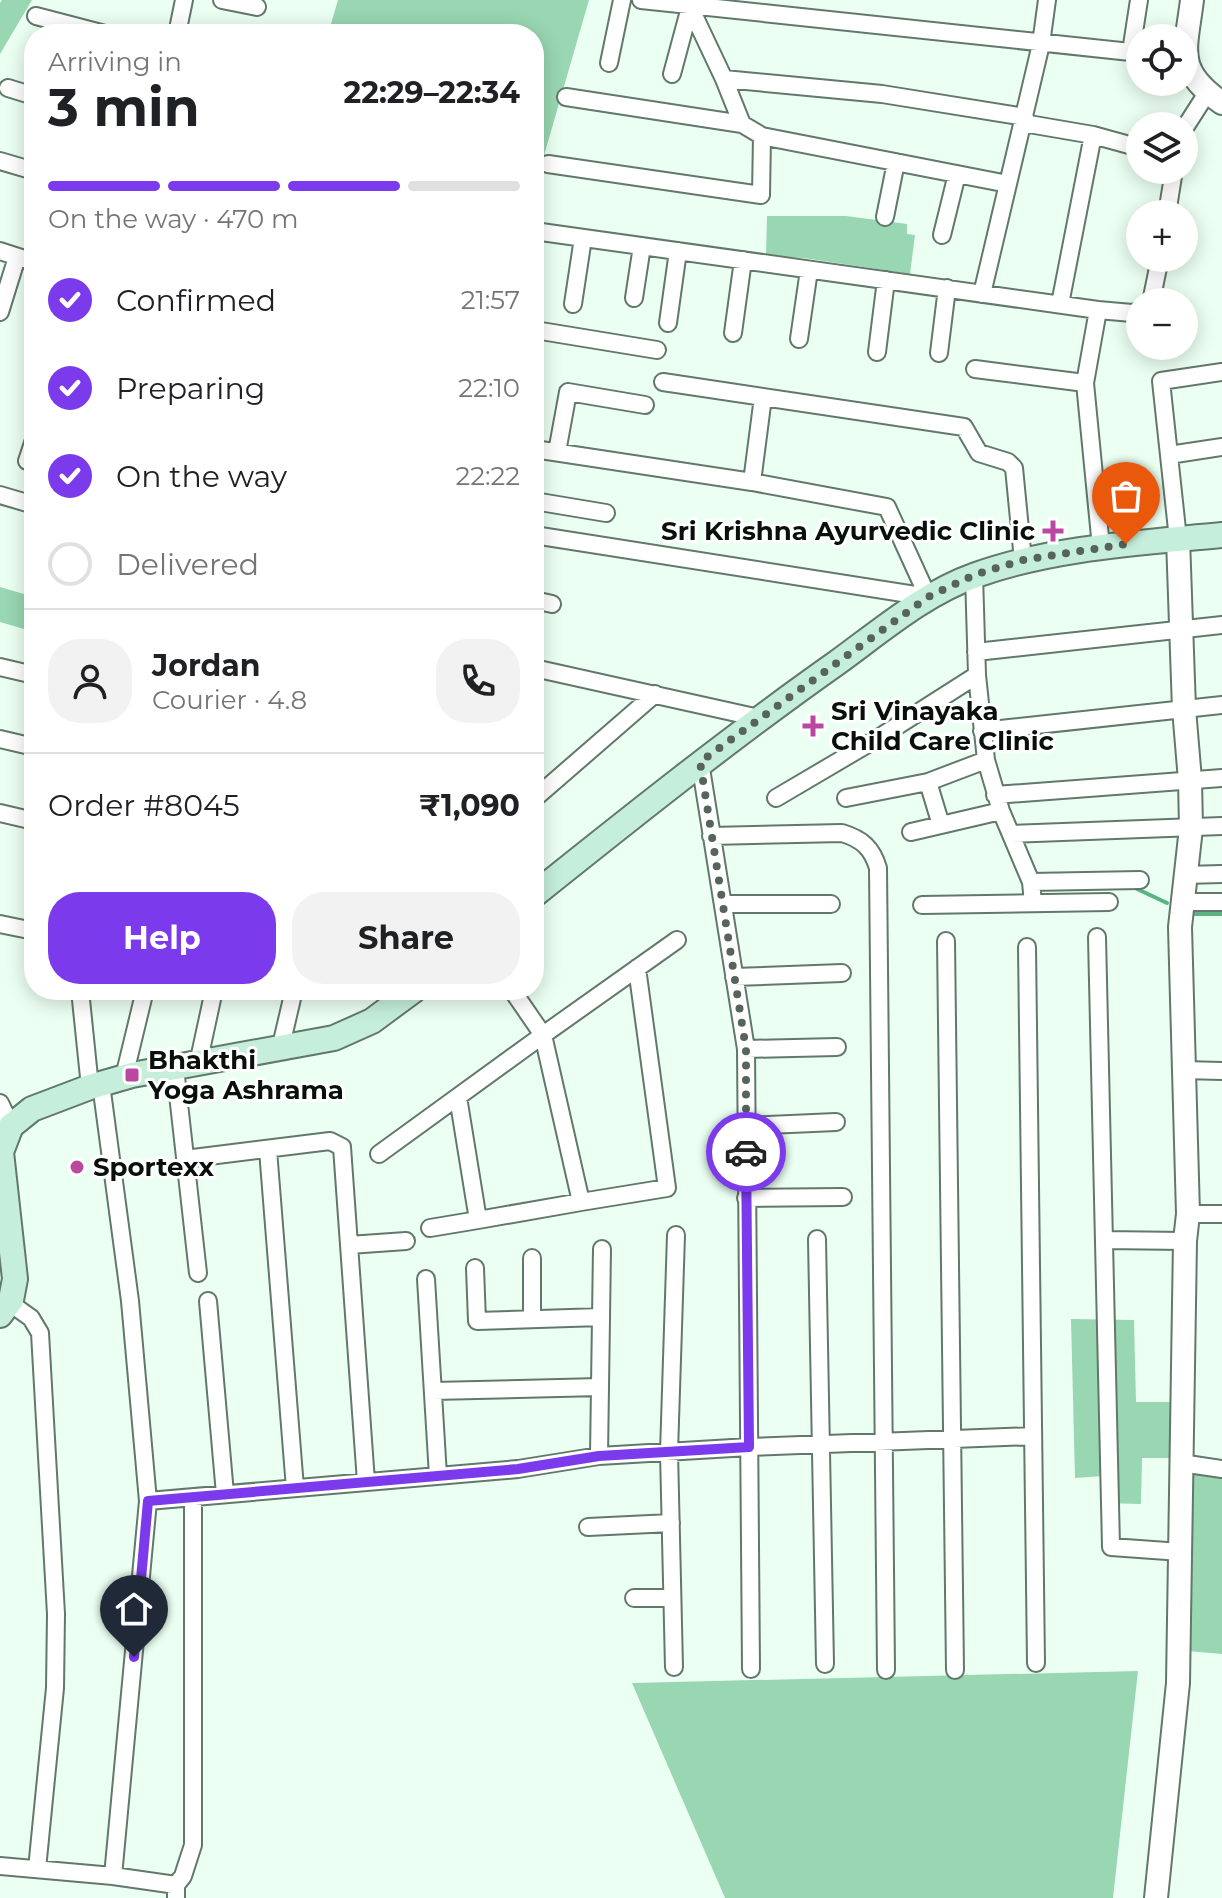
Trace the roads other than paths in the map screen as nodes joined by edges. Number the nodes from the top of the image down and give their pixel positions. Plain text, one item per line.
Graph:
1 (184, 0) edge
2 (222, 0) edge
3 (622, 0) edge
4 (641, 0) edge
5 (1047, 0) edge
6 (1139, 0) edge
7 (1192, 0) edge
8 (257, 7) dead end
9 (690, 7) junction
10 (36, 16) dead end
11 (67, 24) edge
12 (179, 24) edge
13 (1138, 24) edge
14 (1189, 24) edge
15 (1041, 44) junction
16 (1126, 52) edge
17 (609, 63) dead end
18 (672, 74) dead end
19 (724, 79) junction
20 (1198, 81) edge
21 (8, 88) dead end
22 (24, 93) edge
23 (566, 97) dead end
24 (1215, 98) edge
25 (1198, 115) edge
26 (1024, 120) junction
27 (742, 124) junction
28 (1093, 135) junction
29 (762, 136) junction
30 (1126, 144) edge
31 (0, 161) edge
32 (896, 162) junction
33 (548, 164) dead end
34 (24, 168) edge
35 (957, 174) junction
36 (1008, 184) junction
37 (885, 217) dead end
38 (544, 232) edge
39 (942, 235) dead end
40 (583, 238) junction
41 (642, 246) junction
42 (0, 251) edge
43 (678, 251) junction
44 (17, 257) junction
45 (24, 259) edge
46 (743, 260) junction
47 (809, 270) junction
48 (886, 280) junction
49 (947, 288) junction
50 (982, 294) junction
51 (634, 298) dead end
52 (573, 304) dead end
53 (1060, 304) junction
54 (1098, 310) junction
55 (0, 312) edge
56 (1126, 312) edge
57 (668, 323) dead end
58 (544, 331) edge
59 (733, 333) dead end
60 (799, 339) dead end
61 (657, 350) dead end
62 (877, 352) dead end
63 (939, 353) dead end
64 (975, 369) dead end
65 (1222, 372) edge
66 (663, 382) dead end
67 (1085, 383) junction
68 (763, 397) junction
69 (645, 405) dead end
70 (1222, 447) edge
71 (544, 450) edge
72 (557, 452) junction
73 (1169, 455) junction
74 (752, 482) junction
75 (0, 495) edge
76 (24, 502) edge
77 (544, 503) edge
78 (606, 513) dead end
79 (1222, 535) edge
80 (544, 537) edge
81 (1178, 539) junction
82 (1101, 547) junction
83 (1023, 560) junction
84 (974, 575) junction
85 (928, 597) junction
86 (544, 602) edge
87 (552, 604) dead end
88 (1222, 625) edge
89 (1182, 630) junction
90 (976, 652) junction
91 (0, 667) edge
92 (544, 670) edge
93 (24, 673) edge
94 (977, 675) junction
95 (655, 694) junction
96 (1222, 705) edge
97 (1184, 709) junction
98 (759, 718) junction
99 (982, 731) junction
100 (0, 739) edge
101 (24, 745) edge
102 (986, 760) junction
103 (700, 762) junction
104 (1222, 778) edge
105 (1190, 780) junction
106 (928, 782) junction
107 (544, 790) edge
108 (776, 798) dead end
109 (846, 798) dead end
110 (998, 803) junction
111 (0, 813) edge
112 (24, 819) edge
113 (941, 825) junction
114 (1222, 826) edge
115 (1191, 828) junction
116 (911, 832) dead end
117 (1012, 834) junction
118 (711, 836) junction
119 (1222, 874) edge
120 (1184, 875) junction
121 (1140, 880) dead end
122 (1031, 882) junction
123 (544, 887) edge
124 (1109, 902) dead end
125 (1182, 902) junction
126 (1222, 902) edge
127 (1033, 903) junction
128 (724, 904) junction
129 (831, 904) dead end
130 (922, 905) dead end
131 (0, 924) edge
132 (24, 929) edge
133 (1097, 937) dead end
134 (677, 940) dead end
135 (946, 941) dead end
136 (1027, 947) dead end
137 (637, 968) junction
138 (842, 973) dead end
139 (734, 977) junction
140 (82, 1000) edge
141 (143, 1000) edge
142 (210, 1000) edge
143 (292, 1000) edge
144 (401, 1000) edge
145 (519, 1000) edge
146 (543, 1035) junction
147 (837, 1047) dead end
148 (746, 1049) junction
149 (280, 1050) junction
150 (186, 1066) junction
151 (1183, 1070) junction
152 (1222, 1071) edge
153 (124, 1077) junction
154 (95, 1086) junction
155 (458, 1097) junction
156 (0, 1103) edge
157 (836, 1122) dead end
158 (746, 1126) junction
159 (4, 1137) edge
160 (268, 1150) junction
161 (379, 1154) dead end
162 (185, 1159) junction
163 (843, 1197) dead end
164 (746, 1198) junction
165 (581, 1202) junction
166 (1188, 1214) junction
167 (1222, 1214) edge
168 (4, 1216) edge
169 (478, 1220) junction
170 (430, 1228) dead end
171 (676, 1235) dead end
172 (817, 1239) dead end
173 (1104, 1240) junction
174 (406, 1241) dead end
175 (1185, 1241) junction
176 (349, 1245) junction
177 (602, 1249) dead end
178 (532, 1258) dead end
179 (475, 1268) dead end
180 (198, 1273) dead end
181 (426, 1279) dead end
182 (208, 1301) dead end
183 (5, 1309) edge
184 (601, 1317) junction
185 (532, 1319) junction
186 (600, 1387) junction
187 (433, 1391) junction
188 (1033, 1436) junction
189 (952, 1440) junction
190 (883, 1443) junction
191 (822, 1445) junction
192 (749, 1447) junction
193 (669, 1452) junction
194 (599, 1456) junction
195 (1181, 1463) junction
196 (1222, 1469) edge
197 (438, 1476) junction
198 (366, 1482) junction
199 (295, 1488) junction
200 (225, 1494) junction
201 (193, 1497) junction
202 (148, 1501) junction
203 (671, 1523) junction
204 (588, 1527) dead end
205 (1181, 1552) junction
206 (634, 1598) dead end
207 (672, 1598) junction
208 (1036, 1663) dead end
209 (825, 1664) dead end
210 (674, 1667) dead end
211 (751, 1669) dead end
212 (886, 1670) dead end
213 (955, 1670) dead end
214 (0, 1866) edge
215 (37, 1869) junction
216 (113, 1876) junction
217 (176, 1892) edge
218 (1156, 1898) edge

1 - 12 street
2 - 8 street
3 - 17 street
4 - 9 street
5 - 15 street
6 - 13 street
7 - 14 street
9 - 15 street
9 - 18 street
9 - 19 street
10 - 11 street
15 - 16 street
15 - 26 street
19 - 26 street
19 - 27 street
20 - 24 street
21 - 22 street
23 - 27 street
24 - 25 street
26 - 28 street
26 - 36 street
27 - 29 street
28 - 30 street
28 - 53 street
29 - 32 street
29 - 33 street
31 - 34 street
32 - 35 street
32 - 37 street
35 - 36 street
35 - 39 street
36 - 50 street
38 - 40 street
40 - 41 street
40 - 52 street
41 - 43 street
41 - 51 street
42 - 44 street
43 - 46 street
43 - 57 street
44 - 45 street
44 - 55 street
46 - 47 street
46 - 59 street
47 - 48 street
47 - 60 street
48 - 49 street
48 - 62 street
49 - 50 street
49 - 63 street
50 - 53 street
53 - 54 street
54 - 56 street
54 - 67 street
58 - 61 street
64 - 67 street
65 - 73 street
66 - 68 street
67 - 82 street
68 - 74 street
68 - 83 street
69 - 72 street
70 - 73 street
71 - 72 street
72 - 74 street
73 - 81 street
74 - 85 street
75 - 76 street
77 - 78 street
79 - 81 main road
80 - 85 street
81 - 82 main road
81 - 89 street
82 - 83 main road
83 - 84 main road
84 - 85 main road
84 - 90 street
85 - 98 main road
86 - 87 street
88 - 89 street
89 - 90 street
89 - 97 street
90 - 94 street
91 - 93 street
92 - 95 street
94 - 99 street
94 - 108 street
95 - 98 street
95 - 107 street
96 - 97 street
97 - 99 street
97 - 105 street
98 - 103 main road
99 - 102 street
100 - 101 street
102 - 106 street
102 - 110 street
103 - 118 street
103 - 123 main road
104 - 105 street
105 - 110 street
105 - 115 street
106 - 109 street
106 - 113 street
110 - 113 street
110 - 117 street
111 - 112 street
113 - 116 street
114 - 115 street
115 - 117 street
115 - 120 street
117 - 122 street
118 - 128 street
118 - 190 street
119 - 120 street
120 - 125 street
121 - 122 street
122 - 127 street
124 - 127 street
125 - 126 street
125 - 151 street
127 - 130 street
128 - 129 street
128 - 139 street
131 - 132 street
133 - 173 street
134 - 137 street
135 - 189 street
136 - 188 street
137 - 146 street
137 - 165 street
138 - 139 street
139 - 148 street
140 - 154 street
141 - 153 street
142 - 150 street
143 - 149 street
144 - 149 main road
145 - 146 street
146 - 155 street
146 - 165 street
147 - 148 street
148 - 158 street
149 - 150 main road
150 - 153 main road
150 - 162 street
151 - 152 street
151 - 166 street
153 - 154 main road
154 - 159 main road
154 - 202 street
155 - 161 street
155 - 169 street
156 - 159 street
157 - 158 street
158 - 164 street
159 - 168 main road
160 - 162 street
160 - 176 street
160 - 199 street
162 - 180 street
163 - 164 street
164 - 192 street
165 - 169 street
166 - 167 street
166 - 175 street
168 - 183 main road
169 - 170 street
171 - 193 street
172 - 191 street
173 - 175 street
173 - 205 street
174 - 176 street
175 - 195 street
176 - 198 street
177 - 184 street
178 - 185 street
179 - 185 street
181 - 187 street
182 - 200 street
183 - 215 street
184 - 185 street
184 - 186 street
186 - 187 street
186 - 194 street
187 - 197 street
188 - 189 street
188 - 208 street
189 - 190 street
189 - 213 street
190 - 191 street
190 - 212 street
191 - 192 street
191 - 209 street
192 - 193 street
192 - 211 street
193 - 194 street
193 - 203 street
194 - 197 street
195 - 196 street
195 - 205 street
197 - 198 street
198 - 199 street
199 - 200 street
200 - 201 street
201 - 202 street
201 - 217 street
202 - 216 street
203 - 204 street
203 - 207 street
205 - 218 street
206 - 207 street
207 - 210 street
214 - 215 street
215 - 216 street
216 - 217 street

